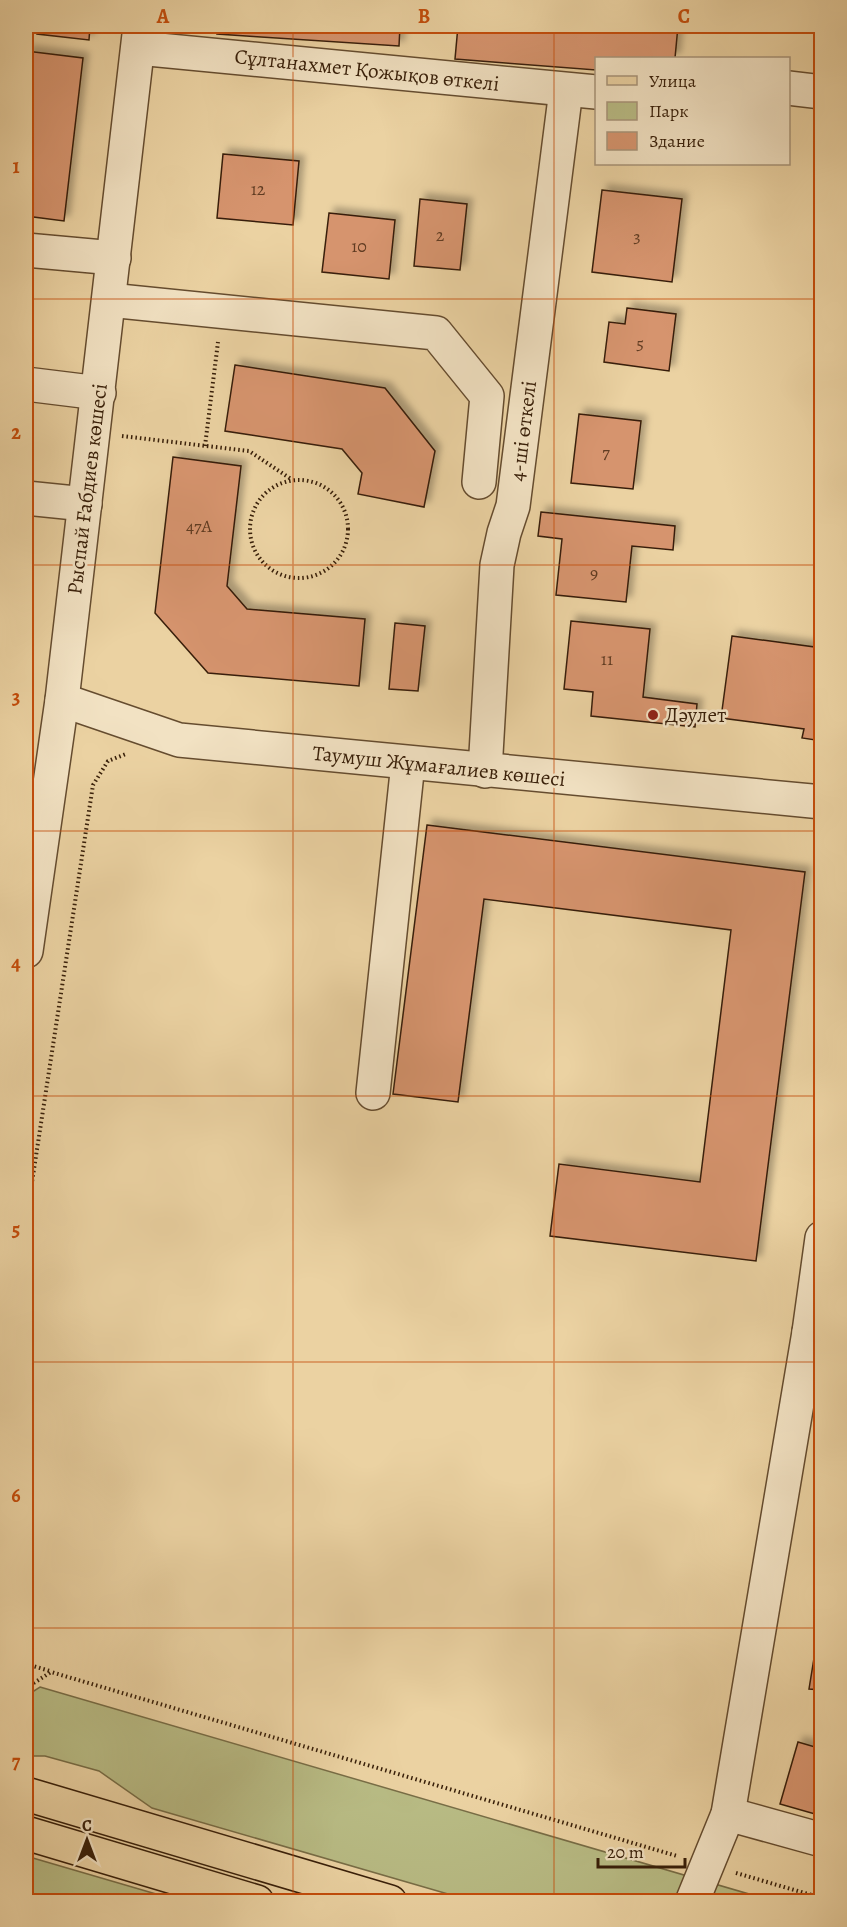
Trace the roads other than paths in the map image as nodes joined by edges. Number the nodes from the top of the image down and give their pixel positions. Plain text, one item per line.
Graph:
1 (139, 37) edge
2 (790, 88) edge
3 (581, 91) edge
4 (822, 92) edge
5 (26, 250) edge
6 (114, 258) junction
7 (109, 300) junction
8 (26, 384) edge
9 (99, 393) junction
10 (479, 482) dead end
11 (26, 498) edge
12 (85, 504) junction
13 (63, 700) junction
14 (408, 763) junction
15 (485, 771) junction
16 (822, 802) edge
17 (26, 951) edge
18 (374, 1093) dead end
19 (822, 1238) edge
20 (815, 1333) edge
21 (26, 1773) edge
22 (26, 1794) edge
23 (728, 1814) junction
24 (142, 1828) junction
25 (26, 1833) edge
26 (822, 1840) edge
27 (256, 1902) edge
28 (390, 1902) edge
29 (692, 1902) edge

1 - 3 street, Сұлтанахмет Қожықов өткелі
1 - 6 street, Рыспай Ғабдиев көшесі
2 - 4 street
3 - 15 street, 4-ші өткелі
5 - 6 street
6 - 7 street, Рыспай Ғабдиев көшесі
7 - 9 street, Рыспай Ғабдиев көшесі
7 - 10 street
8 - 9 street
9 - 12 street, Рыспай Ғабдиев көшесі
11 - 12 street
12 - 13 street, Рыспай Ғабдиев көшесі
13 - 14 street, Таумуш Жұмағалиев көшесі
13 - 17 street, Рыспай Ғабдиев көшесі
14 - 15 street, Таумуш Жұмағалиев көшесі
14 - 18 street
15 - 16 street, Таумуш Жұмағалиев көшесі
19 - 20 street
20 - 23 street
21 - 24 main road
22 - 24 main road
23 - 26 street
23 - 29 street
24 - 28 main road
25 - 27 main road

